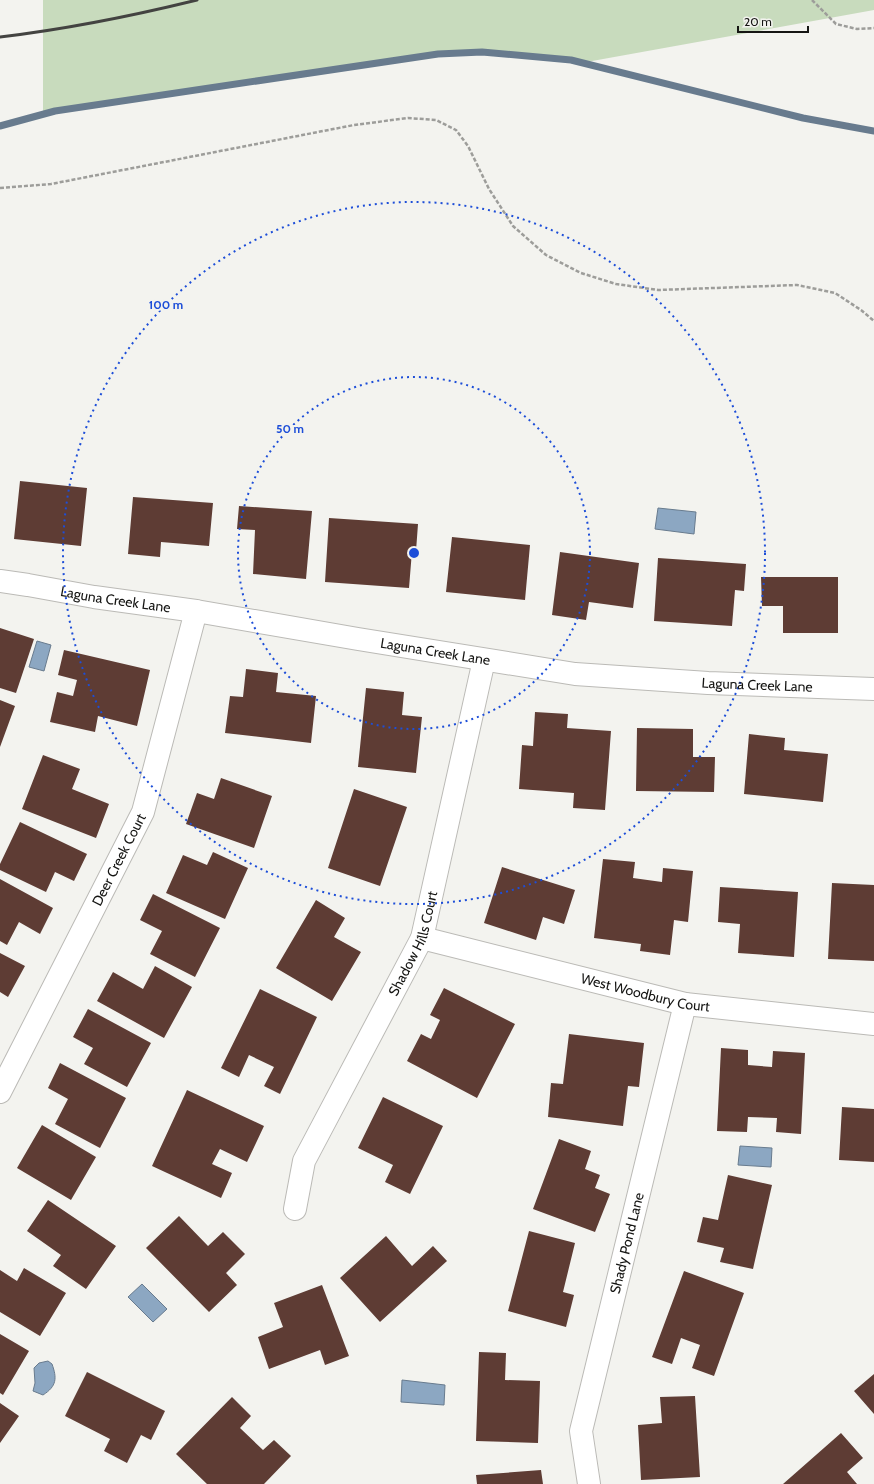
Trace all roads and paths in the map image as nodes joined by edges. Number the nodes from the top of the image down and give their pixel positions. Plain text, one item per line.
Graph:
1 (812, 0) edge
2 (874, 28) edge
3 (0, 188) edge
4 (874, 322) edge
5 (0, 581) edge
6 (196, 611) junction
7 (484, 660) junction
8 (874, 689) edge
9 (422, 938) junction
10 (685, 1004) junction
11 (874, 1024) edge
12 (0, 1092) edge
13 (295, 1209) dead end
14 (589, 1484) edge

1 - 2 path
3 - 4 path
5 - 6 street, Laguna Creek Lane
6 - 7 street, Laguna Creek Lane
6 - 12 street, Deer Creek Court
7 - 8 street, Laguna Creek Lane
7 - 9 street, Shadow Hills Court
9 - 10 street, West Woodbury Court
9 - 13 street, Shadow Hills Court
10 - 11 street, West Woodbury Court
10 - 14 street, Shady Pond Lane

